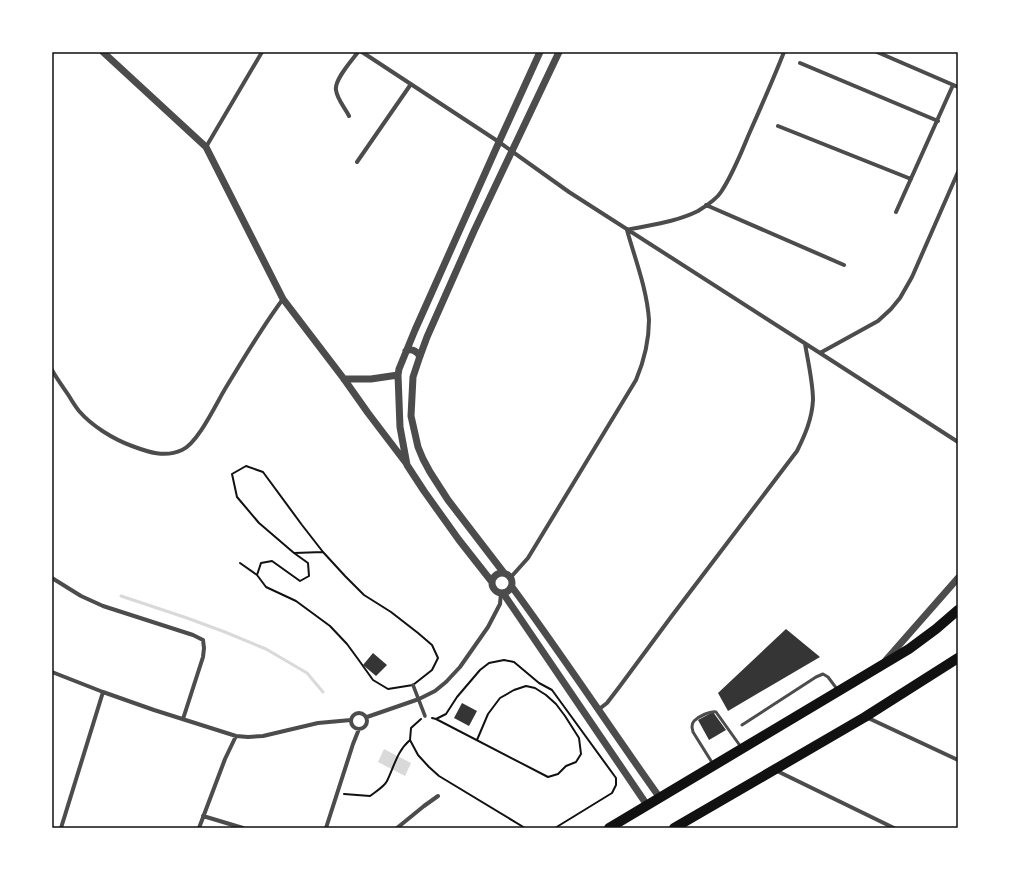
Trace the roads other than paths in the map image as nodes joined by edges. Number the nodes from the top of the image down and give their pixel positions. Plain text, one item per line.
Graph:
1 (103, 52) edge
2 (262, 52) edge
3 (358, 52) edge
4 (362, 52) edge
5 (540, 52) edge
6 (559, 52) edge
7 (784, 52) edge
8 (877, 52) edge
9 (800, 63) dead end
10 (411, 84) junction
11 (953, 85) junction
12 (958, 87) edge
13 (350, 116) dead end
14 (938, 120) junction
15 (778, 126) dead end
16 (499, 142) junction
17 (206, 147) junction
18 (512, 152) junction
19 (358, 162) dead end
20 (958, 172) edge
21 (911, 180) junction
22 (706, 205) junction
23 (896, 212) dead end
24 (627, 230) junction
25 (844, 265) dead end
26 (283, 299) junction
27 (415, 330) junction
28 (427, 337) junction
29 (805, 344) junction
30 (406, 351) junction
31 (820, 353) junction
32 (420, 356) junction
33 (52, 370) edge
34 (398, 375) junction
35 (344, 379) junction
36 (958, 442) edge
37 (407, 465) junction
38 (504, 573) junction
39 (511, 577) junction
40 (52, 578) edge
41 (958, 578) edge
42 (492, 582) junction
43 (512, 587) junction
44 (502, 593) junction
45 (958, 610) edge
46 (957, 660) edge
47 (883, 664) junction
48 (52, 672) edge
49 (413, 685) road end
50 (838, 691) junction
51 (103, 692) junction
52 (419, 699) junction
53 (598, 710) junction
54 (425, 716) road end
55 (367, 717) junction
56 (866, 717) junction
57 (183, 719) junction
58 (351, 720) junction
59 (742, 725) dead end
60 (359, 729) junction
61 (236, 736) junction
62 (742, 748) junction
63 (958, 760) edge
64 (714, 765) junction
65 (775, 770) junction
66 (438, 796) dead end
67 (660, 798) junction
68 (647, 804) junction
69 (203, 816) junction
70 (681, 826) edge
71 (61, 828) edge
72 (200, 828) edge
73 (243, 828) edge
74 (326, 828) edge
75 (398, 828) edge
76 (609, 828) edge
77 (894, 828) edge

1 - 17 street
2 - 17 street
3 - 13 street
4 - 10 street
5 - 16 street
6 - 18 street
7 - 22 street
8 - 11 street
9 - 14 street
10 - 16 street
10 - 19 street
11 - 12 street
11 - 14 street
14 - 21 street
15 - 21 street
16 - 18 street
16 - 27 street
17 - 26 street
18 - 24 street
18 - 28 street
20 - 31 street
21 - 23 street
22 - 24 street
22 - 25 street
24 - 29 street
24 - 39 street
26 - 33 street
26 - 35 street
27 - 28 street
27 - 30 street
28 - 32 street
29 - 31 street
29 - 53 street
30 - 32 street
30 - 34 street
31 - 36 street
32 - 38 street
34 - 35 street
34 - 37 street
35 - 37 street
37 - 42 street
38 - 39 street
38 - 42 street
39 - 43 street
40 - 57 street
41 - 47 street
42 - 44 street
43 - 44 street
43 - 53 street
44 - 52 street
44 - 68 street
45 - 47 main road
46 - 56 main road
47 - 50 main road
48 - 51 street
49 - 52 street
50 - 59 lane
50 - 62 main road
51 - 57 street
51 - 71 street
52 - 54 street
52 - 55 street
53 - 67 street
55 - 58 street
55 - 60 street
56 - 63 street
56 - 65 main road
57 - 61 street
58 - 60 street
58 - 61 street
60 - 74 street
61 - 69 street
62 - 64 main road
62 - 64 lane
64 - 67 main road
65 - 70 main road
65 - 77 street
66 - 75 street
67 - 68 main road
68 - 76 main road
69 - 72 street
69 - 73 street

